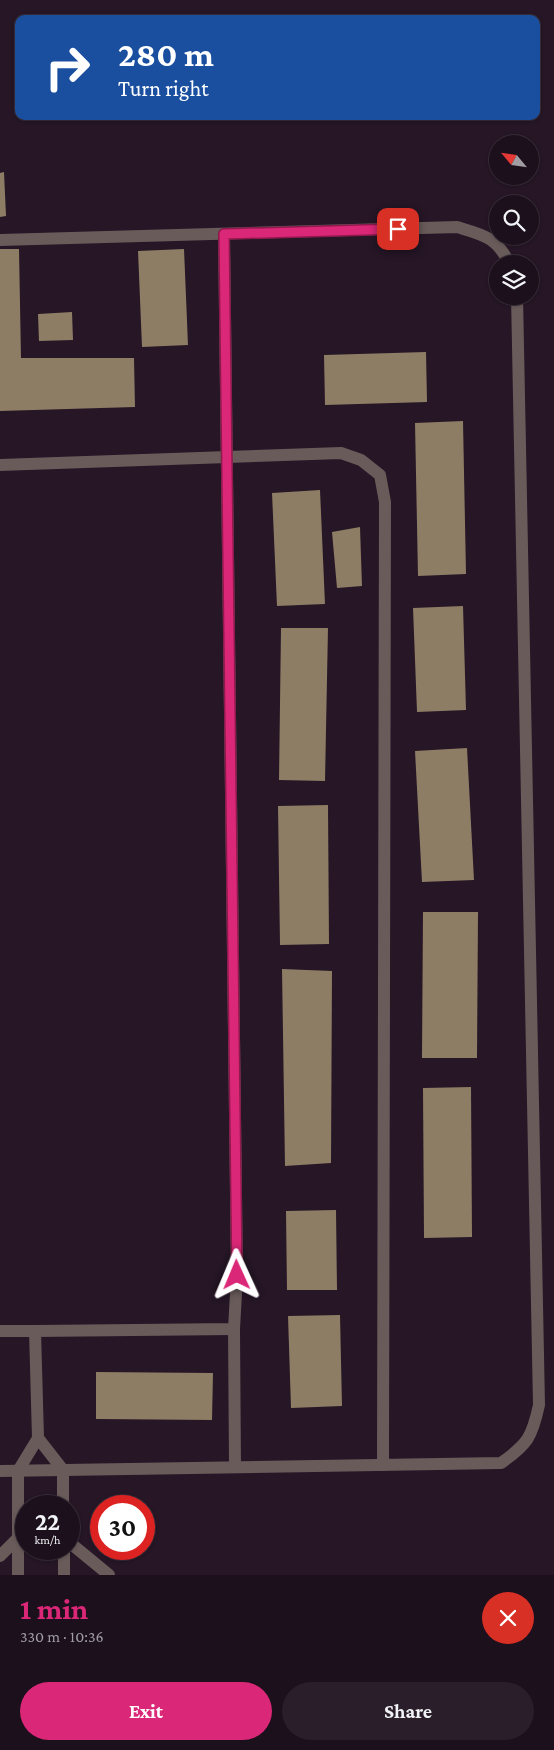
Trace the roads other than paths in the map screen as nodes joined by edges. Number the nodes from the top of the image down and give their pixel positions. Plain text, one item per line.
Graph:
1 (224, 234) junction
2 (0, 240) edge
3 (506, 255) edge
4 (517, 305) edge
5 (228, 457) junction
6 (0, 465) edge
7 (234, 1329) junction
8 (0, 1331) edge
9 (35, 1331) junction
10 (38, 1438) junction
11 (383, 1465) junction
12 (235, 1467) junction
13 (63, 1470) junction
14 (0, 1471) edge
15 (18, 1471) junction
16 (18, 1495) edge
17 (63, 1495) edge
18 (15, 1541) edge
19 (80, 1551) edge
20 (0, 1556) edge
21 (18, 1560) edge
22 (64, 1560) edge
23 (18, 1575) edge
24 (64, 1575) edge
25 (109, 1575) edge

1 - 2 street
1 - 3 street
1 - 5 street
4 - 11 street
5 - 6 street
5 - 7 street
5 - 11 street
7 - 9 street
7 - 12 street
8 - 9 street
9 - 10 street
10 - 13 street
10 - 15 street
11 - 12 street
12 - 13 street
13 - 15 street
13 - 17 street
14 - 15 street
15 - 16 street
18 - 20 street
19 - 25 street
21 - 23 street
22 - 24 street

